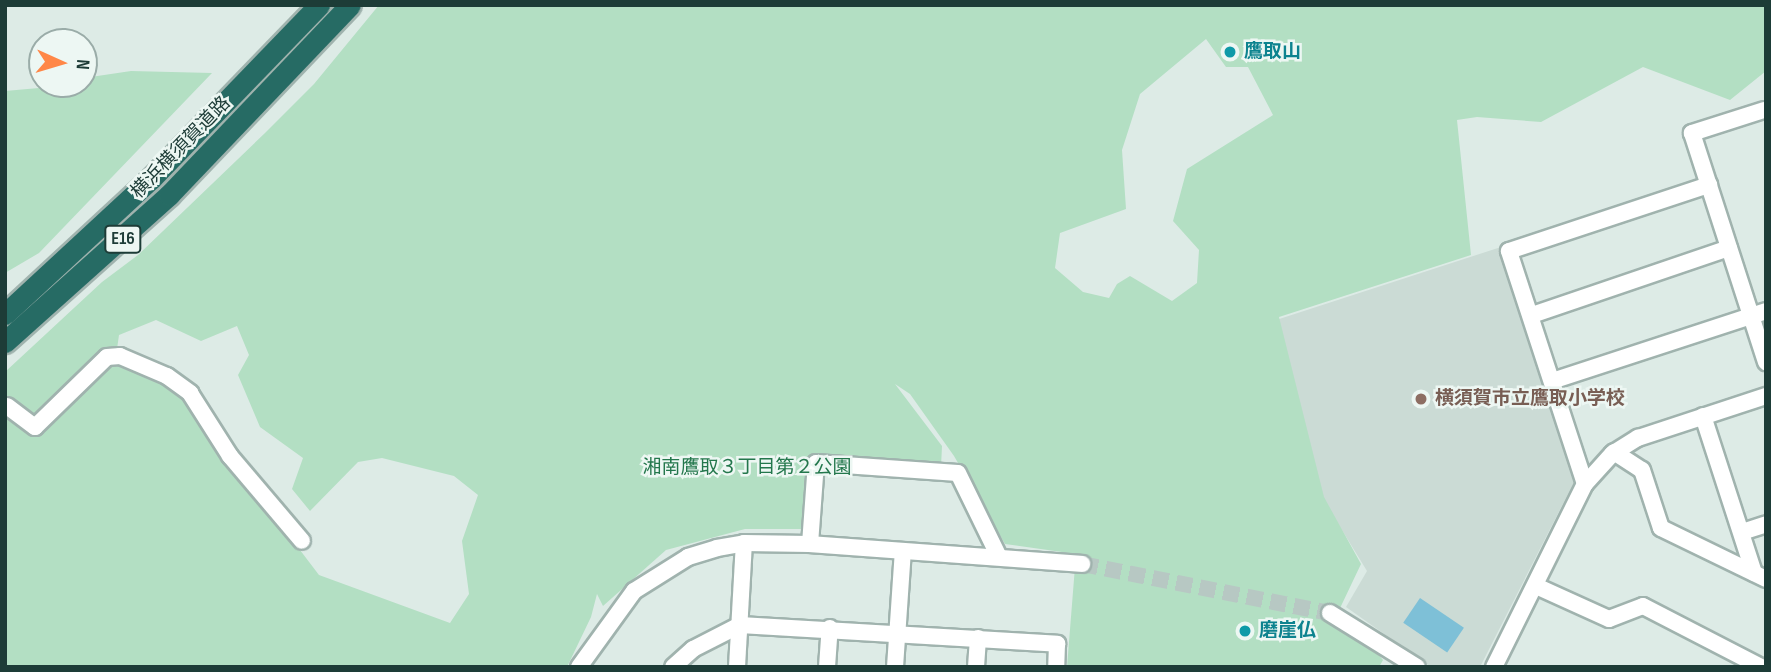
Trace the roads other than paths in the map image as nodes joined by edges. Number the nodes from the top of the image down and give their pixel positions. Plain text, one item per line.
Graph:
1 (319, 5) edge
2 (350, 5) edge
3 (1763, 108) edge
4 (1709, 185) junction
5 (1729, 248) junction
6 (1758, 313) edge
7 (5, 314) edge
8 (1532, 315) junction
9 (5, 342) edge
10 (1766, 362) edge
11 (1552, 381) junction
12 (1766, 396) edge
13 (7, 406) dead end
14 (1703, 416) junction
15 (1614, 452) junction
16 (1585, 484) junction
17 (1766, 524) edge
18 (1742, 533) junction
19 (302, 541) dead end
20 (744, 543) junction
21 (810, 544) junction
22 (904, 551) junction
23 (999, 557) junction
24 (1082, 564) tunnel mouth
25 (1760, 576) edge
26 (1533, 591) junction
27 (1330, 613) tunnel mouth
28 (740, 625) junction
29 (830, 628) junction
30 (897, 633) junction
31 (978, 638) junction
32 (579, 667) edge
33 (673, 667) edge
34 (737, 667) edge
35 (827, 667) edge
36 (895, 667) edge
37 (975, 667) edge
38 (1056, 667) edge
39 (1417, 667) edge
40 (1494, 667) edge
41 (1761, 667) edge

1 - 7 highway, 横浜横須賀道路 / E16
2 - 9 highway, 横浜横須賀道路 / E16
3 - 4 street
4 - 5 street
4 - 8 street
5 - 6 street
5 - 8 street
6 - 10 street
6 - 11 street
8 - 11 street
11 - 16 street
12 - 14 street
13 - 19 street
14 - 15 street
14 - 18 street
15 - 16 street
15 - 25 street
16 - 26 street
17 - 18 street
18 - 25 street
20 - 21 street
20 - 28 street
20 - 32 street
21 - 22 street
21 - 23 street
22 - 23 street
22 - 30 street
23 - 24 street
26 - 40 street
26 - 41 street
27 - 39 street
28 - 29 street
28 - 33 street
28 - 34 street
29 - 30 street
29 - 35 street
30 - 31 street
30 - 36 street
31 - 37 street
31 - 38 street

